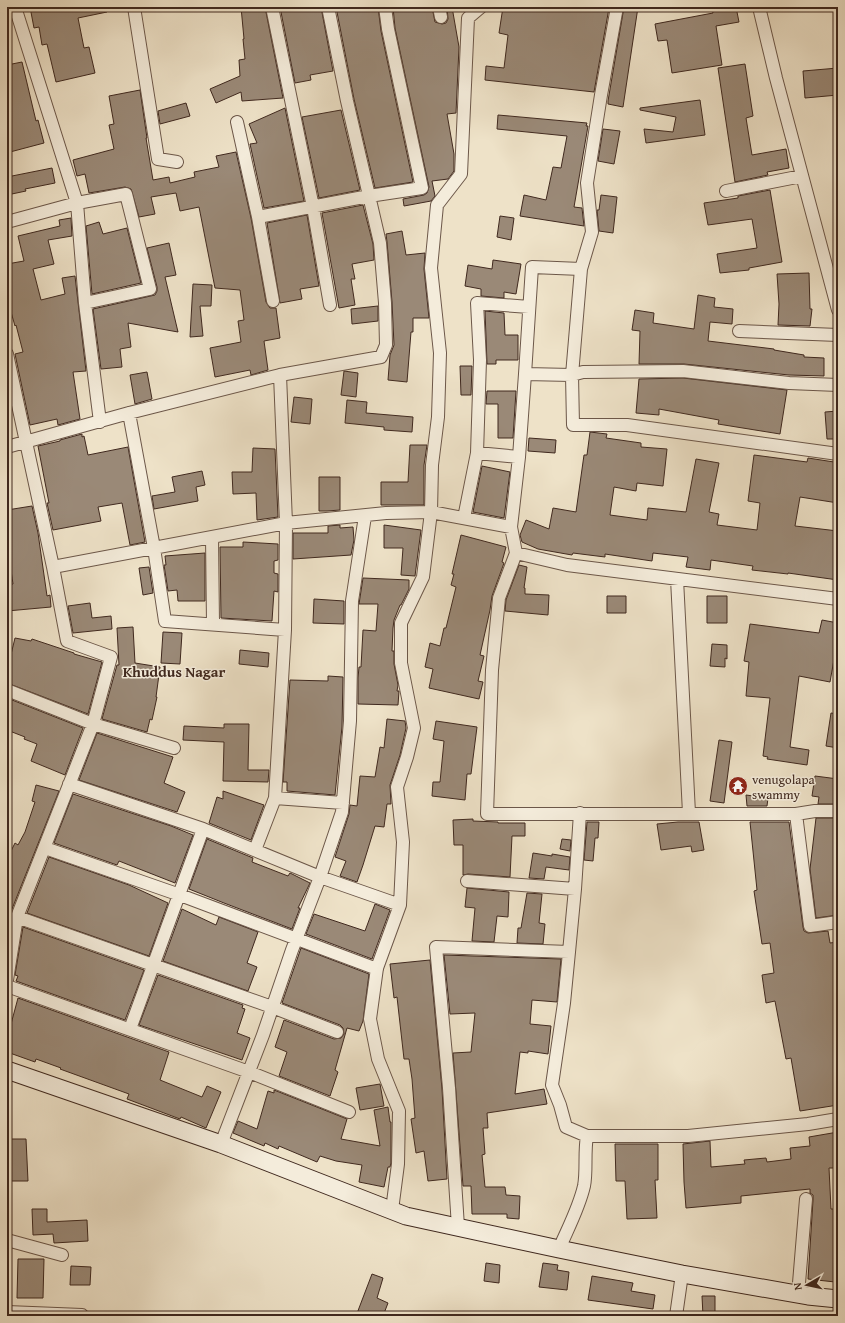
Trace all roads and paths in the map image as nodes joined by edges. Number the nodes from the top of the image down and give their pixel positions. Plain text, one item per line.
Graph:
1 (15, 7) edge
2 (134, 7) edge
3 (272, 7) edge
4 (328, 7) edge
5 (385, 7) edge
6 (481, 7) edge
7 (617, 7) edge
8 (759, 7) edge
9 (237, 122) dead end
10 (177, 162) dead end
11 (802, 176) junction
12 (726, 191) dead end
13 (369, 196) junction
14 (77, 203) junction
15 (313, 207) junction
16 (258, 217) junction
17 (7, 222) edge
18 (581, 269) junction
19 (273, 302) dead end
20 (85, 303) junction
21 (330, 305) dead end
22 (529, 307) junction
23 (838, 310) edge
24 (739, 331) dead end
25 (838, 335) edge
26 (7, 354) edge
27 (525, 374) junction
28 (280, 375) junction
29 (572, 375) junction
30 (838, 385) edge
31 (129, 413) junction
32 (100, 422) junction
33 (27, 441) junction
34 (7, 447) edge
35 (477, 453) junction
36 (838, 454) edge
37 (519, 457) junction
38 (431, 512) junction
39 (365, 516) junction
40 (464, 518) junction
41 (286, 524) junction
42 (510, 527) junction
43 (212, 537) junction
44 (154, 548) junction
45 (516, 553) junction
46 (53, 567) junction
47 (677, 579) junction
48 (838, 599) edge
49 (213, 624) junction
50 (285, 630) junction
51 (7, 690) edge
52 (93, 724) junction
53 (174, 748) dead end
54 (69, 784) junction
55 (275, 798) junction
56 (342, 803) junction
57 (838, 811) edge
58 (689, 813) junction
59 (580, 814) junction
60 (796, 814) junction
61 (203, 828) junction
62 (45, 848) junction
63 (255, 850) junction
64 (320, 877) junction
65 (467, 881) dead end
66 (575, 889) junction
67 (180, 894) junction
68 (400, 905) junction
69 (17, 917) junction
70 (838, 922) edge
71 (297, 938) junction
72 (569, 952) junction
73 (153, 964) junction
74 (377, 969) junction
75 (7, 980) edge
76 (7, 986) edge
77 (272, 1007) junction
78 (130, 1029) junction
79 (336, 1032) dead end
80 (7, 1070) edge
81 (249, 1072) junction
82 (349, 1112) dead end
83 (838, 1118) edge
84 (587, 1136) junction
85 (221, 1144) junction
86 (806, 1199) dead end
87 (392, 1210) junction
88 (458, 1227) junction
89 (7, 1240) edge
90 (559, 1249) junction
91 (62, 1255) dead end
92 (682, 1274) junction
93 (798, 1295) junction
94 (838, 1299) edge
95 (7, 1312) edge
96 (82, 1315) dead end
97 (676, 1316) edge

1 - 14 street
2 - 10 street
3 - 15 street
4 - 13 street
5 - 13 street
6 - 38 street
7 - 18 street
8 - 11 street
9 - 16 street
11 - 12 street
11 - 23 street
13 - 15 street
13 - 28 street
14 - 17 street
14 - 20 street
14 - 20 street
15 - 16 street
15 - 21 street
16 - 19 street
18 - 22 street
18 - 29 street
20 - 32 street
22 - 27 street
22 - 35 street
24 - 25 street
26 - 33 street
27 - 29 street
27 - 37 street
28 - 31 street
28 - 41 street
29 - 30 street
29 - 36 street
31 - 32 street
31 - 44 street
32 - 33 street
33 - 34 street
33 - 46 street
35 - 37 street
35 - 40 street
37 - 42 street
38 - 39 street
38 - 40 street
38 - 68 street
39 - 41 street
39 - 56 street
40 - 42 street
41 - 43 street
41 - 50 street
42 - 45 street
43 - 44 street
43 - 49 street
44 - 46 street
44 - 49 street
45 - 47 street
45 - 59 street
46 - 52 street
47 - 48 street
47 - 58 street
49 - 50 street
50 - 55 street
51 - 52 street
52 - 53 street
52 - 54 street
54 - 61 street
54 - 62 street
55 - 56 street
55 - 63 street
56 - 64 street
57 - 60 street
58 - 59 street
58 - 60 street
59 - 66 street
60 - 70 street
61 - 63 street
61 - 67 street
62 - 67 street
62 - 69 street
63 - 64 street
64 - 68 street
64 - 71 street
65 - 66 street
66 - 72 street
67 - 71 street
67 - 73 street
68 - 74 street
69 - 73 street
69 - 75 street
71 - 74 street
71 - 77 street
72 - 84 street
72 - 88 street
73 - 77 street
73 - 78 street
74 - 87 street
76 - 78 street
77 - 79 street
77 - 81 street
78 - 81 street
80 - 85 main road
81 - 82 street
81 - 85 street
83 - 84 street
84 - 90 street
85 - 87 main road
86 - 93 street
87 - 88 main road
88 - 90 main road
89 - 91 street
90 - 92 main road
92 - 93 main road
92 - 97 street
93 - 94 main road
95 - 96 street

